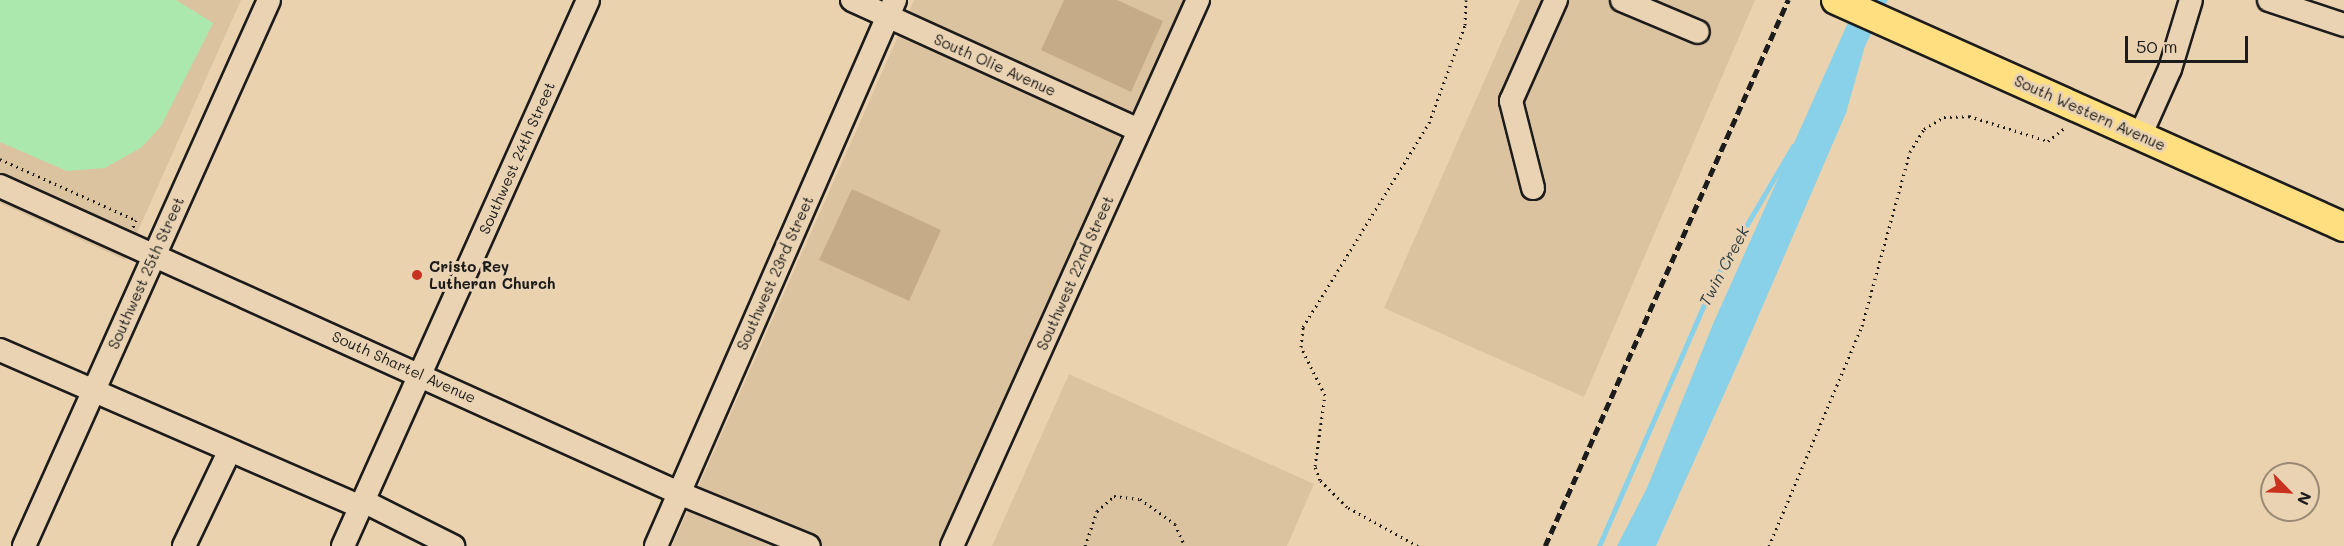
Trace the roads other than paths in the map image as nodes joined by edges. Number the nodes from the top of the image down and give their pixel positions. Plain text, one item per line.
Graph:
1 (269, 0) edge
2 (588, 0) edge
3 (852, 0) edge
4 (1198, 0) edge
5 (1556, 0) edge
6 (1622, 0) edge
7 (1836, 0) edge
8 (2191, 0) edge
9 (2269, 0) edge
10 (891, 8) edge
11 (2344, 26) edge
12 (1698, 32) dead end
13 (1139, 130) junction
14 (2140, 136) junction
15 (0, 186) edge
16 (1533, 188) dead end
17 (2344, 227) edge
18 (154, 255) junction
19 (0, 350) edge
20 (420, 373) junction
21 (93, 391) junction
22 (229, 452) junction
23 (679, 494) junction
24 (362, 504) junction
25 (805, 545) edge
26 (24, 546) edge
27 (184, 546) edge
28 (343, 546) edge
29 (453, 546) edge
30 (656, 546) edge
31 (952, 546) edge

1 - 18 street, Southwest 25th Street
2 - 20 street, Southwest 24th Street
3 - 10 street, South Olie Avenue
4 - 13 street, Southwest 22nd Street
5 - 16 street
6 - 12 street
7 - 14 main road, South Western Avenue
8 - 14 street
9 - 11 street
10 - 13 street, South Olie Avenue
10 - 23 street, Southwest 23rd Street
13 - 31 street, Southwest 22nd Street
14 - 17 main road, South Western Avenue
15 - 18 street, South Shartel Avenue
18 - 20 street, South Shartel Avenue
18 - 21 street, Southwest 25th Street
19 - 21 street
20 - 23 street, South Shartel Avenue
20 - 24 street, Southwest 24th Street
21 - 22 street
21 - 26 street, Southwest 25th Street
22 - 24 street
22 - 27 street
23 - 25 street, South Shartel Avenue
23 - 30 street, Southwest 23rd Street
24 - 28 street, Southwest 24th Street
24 - 29 street

